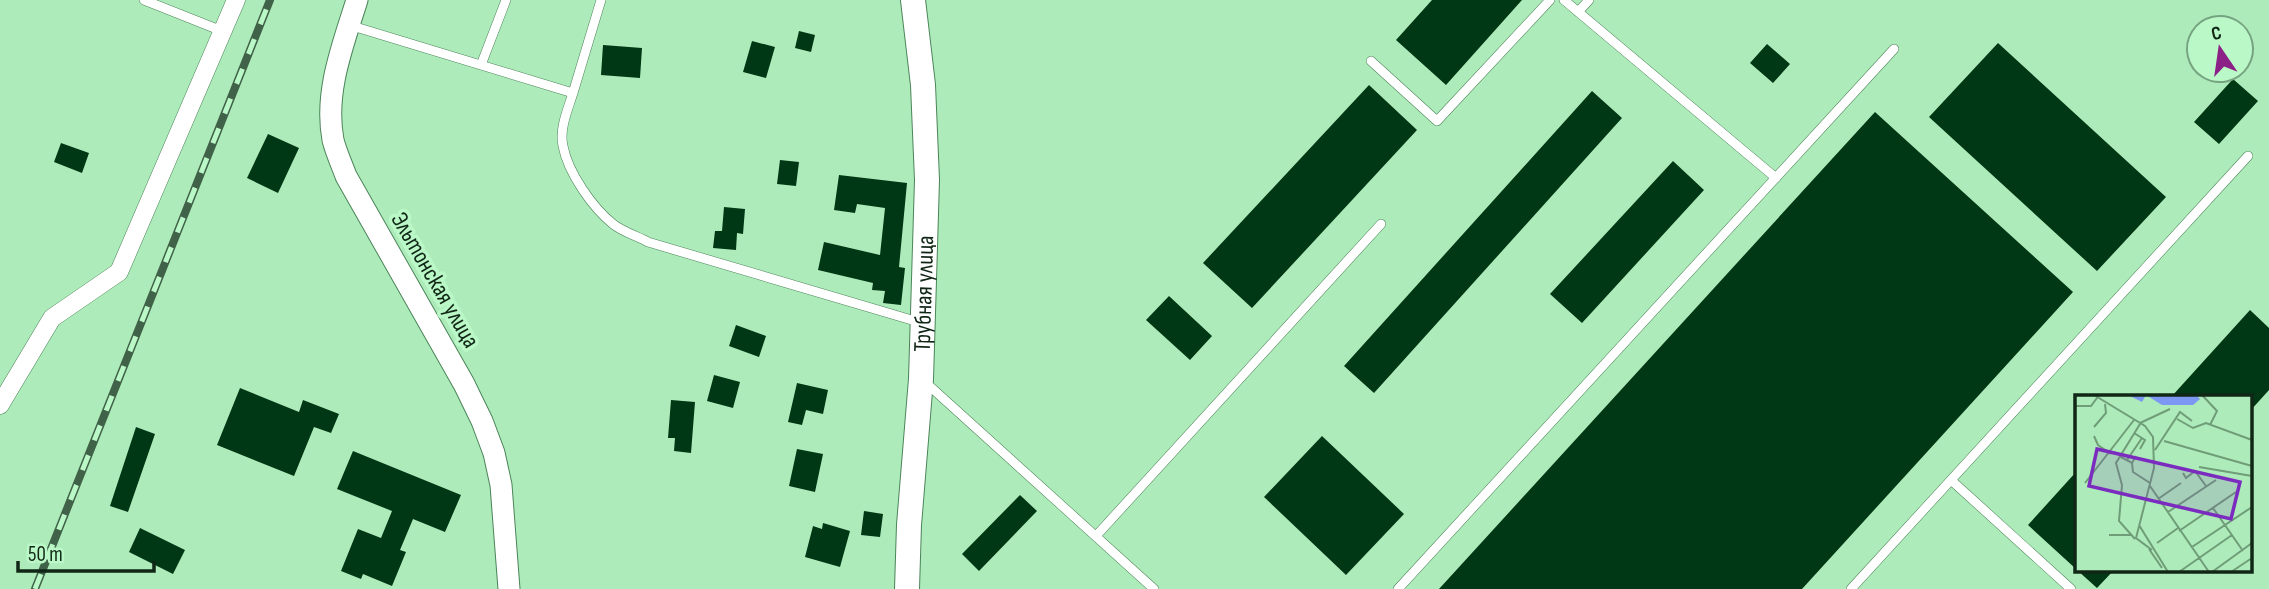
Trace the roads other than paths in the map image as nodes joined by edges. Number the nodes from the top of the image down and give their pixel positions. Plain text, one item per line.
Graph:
1 (144, 0) edge
2 (236, 0) edge
3 (357, 0) edge
4 (506, 0) edge
5 (601, 0) edge
6 (913, 0) edge
7 (1550, 0) edge
8 (1564, 0) edge
9 (1589, 0) edge
10 (1578, 12) junction
11 (349, 25) junction
12 (222, 31) junction
13 (1894, 49) dead end
14 (1371, 61) dead end
15 (481, 65) junction
16 (573, 93) junction
17 (2248, 156) dead end
18 (1776, 178) junction
19 (1381, 224) dead end
20 (923, 324) junction
21 (921, 379) junction
22 (0, 405) edge
23 (1951, 480) junction
24 (1096, 536) junction
25 (509, 589) edge
26 (907, 589) edge
27 (1154, 589) edge
28 (1398, 589) edge
29 (1851, 589) edge
30 (2070, 589) edge

1 - 12 lane
2 - 12 street
3 - 11 street, Эльтонская улица
4 - 15 lane
5 - 16 lane
6 - 20 main road, Трубная улица
7 - 14 lane
8 - 10 lane
9 - 10 lane
10 - 18 lane
11 - 15 lane
11 - 25 street, Эльтонская улица
12 - 22 street
13 - 18 lane
15 - 16 lane
16 - 20 lane
17 - 23 lane
18 - 28 lane
19 - 24 lane
20 - 21 main road, Трубная улица
21 - 24 lane
21 - 26 main road, Трубная улица
23 - 29 lane
23 - 30 lane
24 - 27 lane

